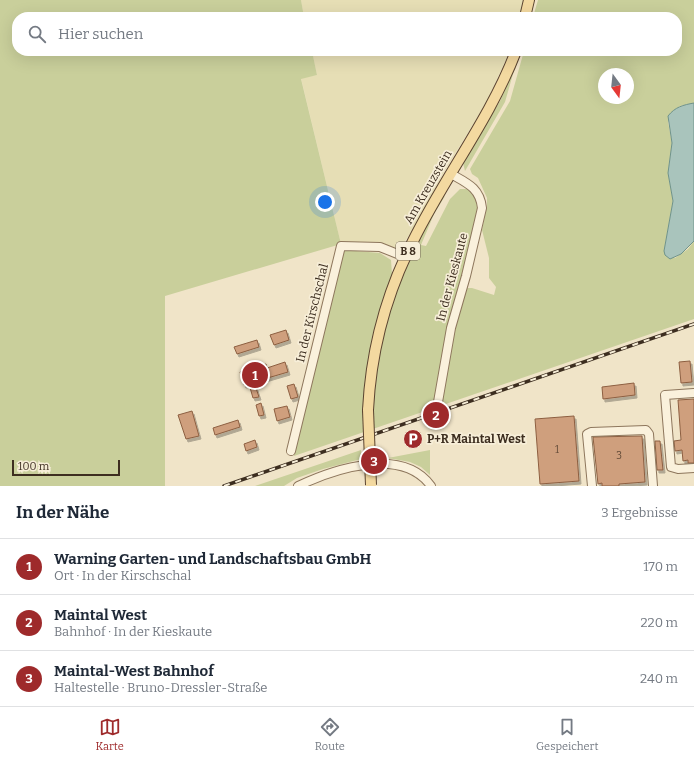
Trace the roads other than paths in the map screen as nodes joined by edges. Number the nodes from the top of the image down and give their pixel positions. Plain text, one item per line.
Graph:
1 (529, 0) edge
2 (526, 12) edge
3 (514, 56) edge
4 (451, 174) junction
5 (405, 257) junction
6 (694, 393) edge
7 (438, 402) dead end
8 (292, 451) dead end
9 (694, 468) edge
10 (298, 486) edge
11 (371, 486) edge
12 (431, 486) edge
13 (592, 486) edge
14 (653, 486) edge

1 - 2 main road
3 - 4 main road, Am Kreuzstein / B 8
4 - 5 main road, Am Kreuzstein / B 8
4 - 7 street, In der Kieskaute
5 - 8 street, In der Kirschschal
5 - 11 main road, Am Kreuzstein / B 8, bridge
6 - 9 street
10 - 12 street
13 - 14 street

